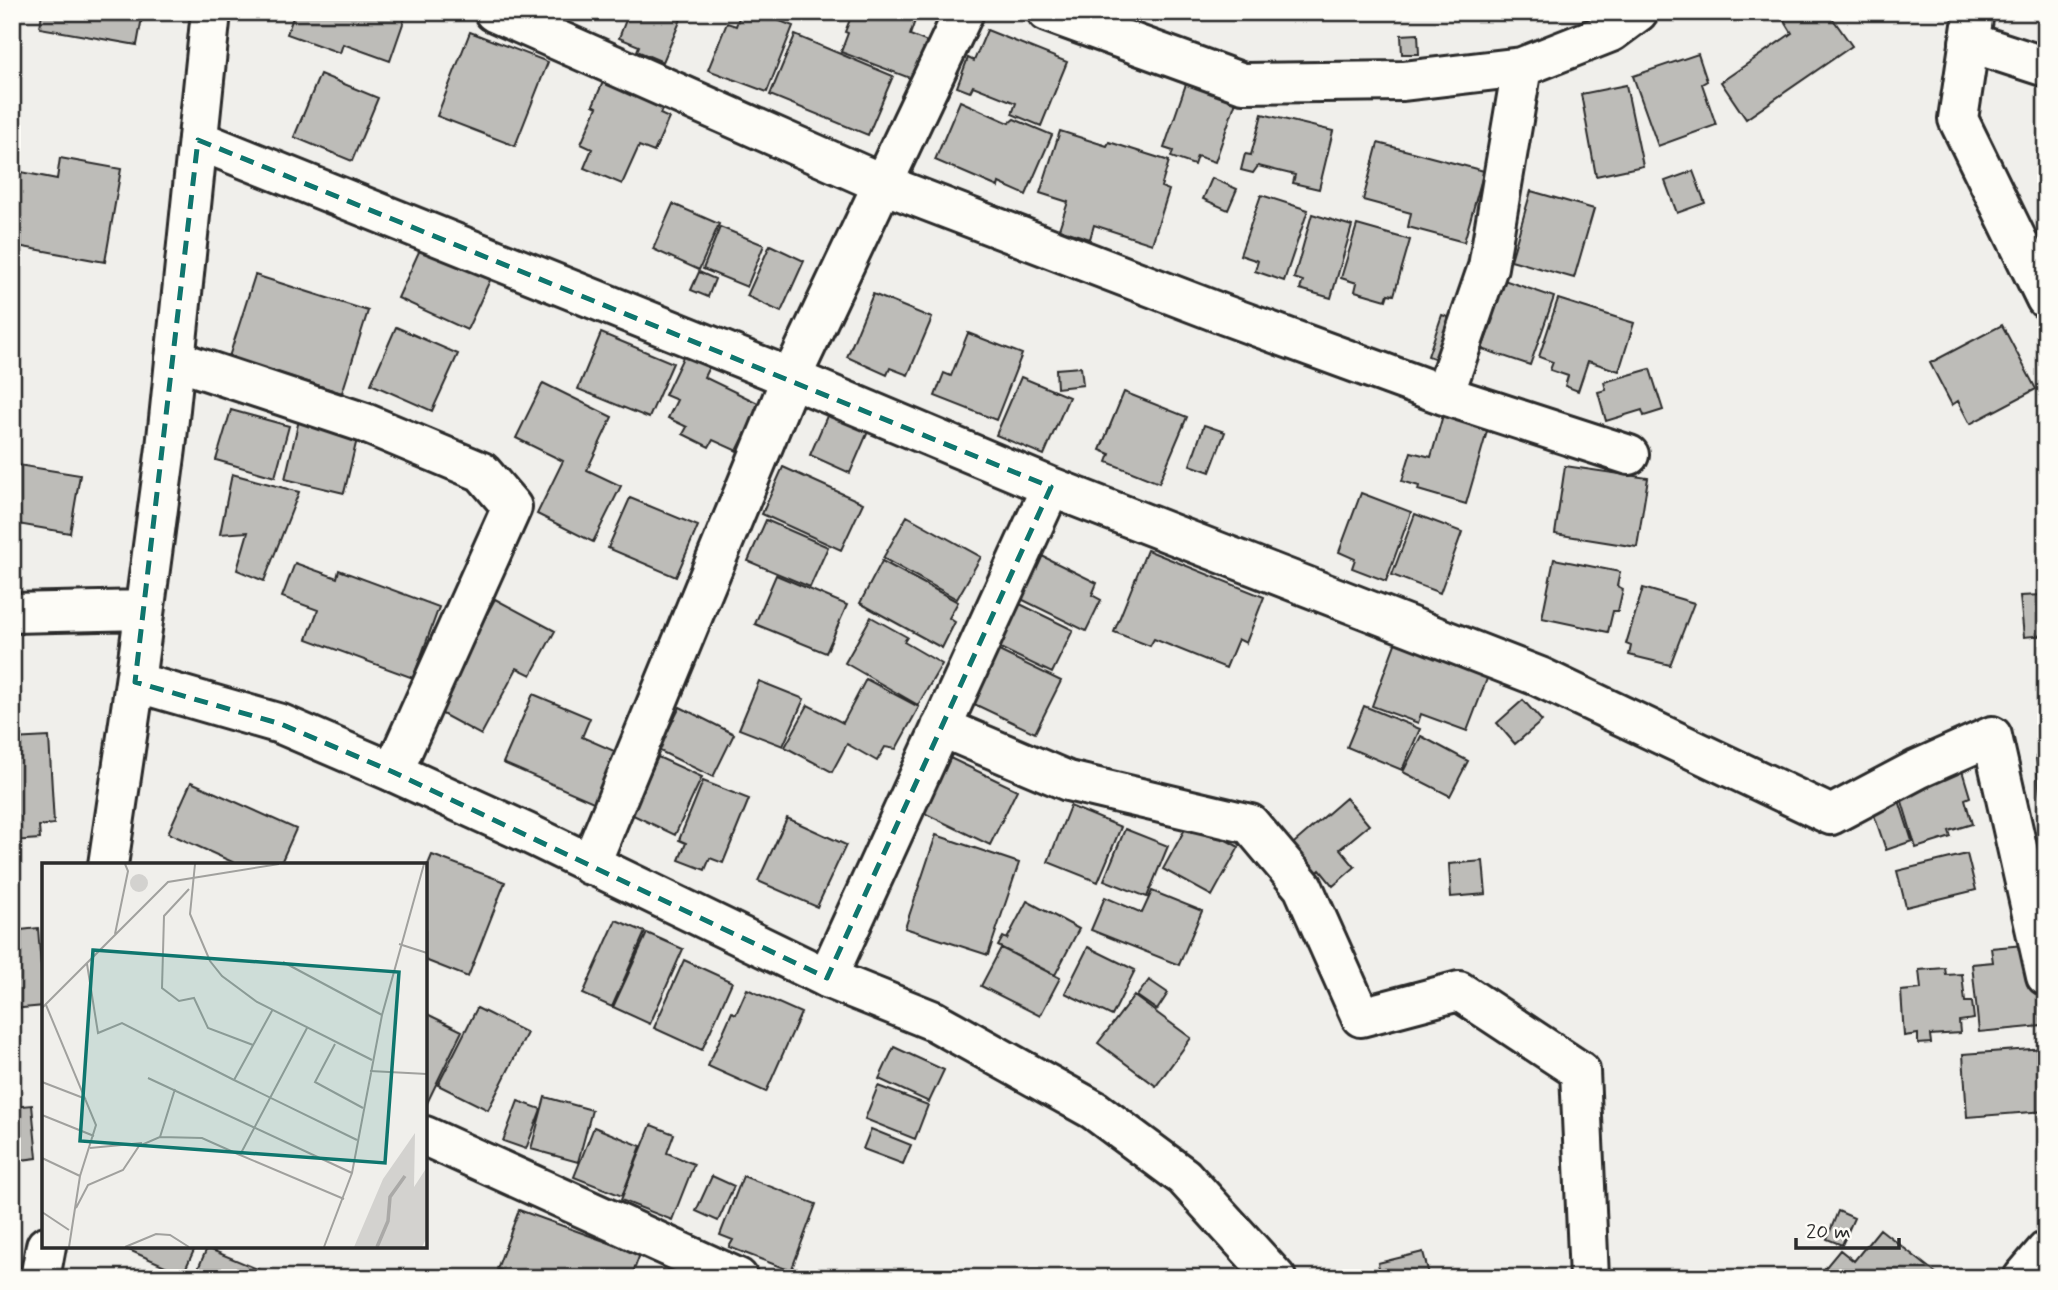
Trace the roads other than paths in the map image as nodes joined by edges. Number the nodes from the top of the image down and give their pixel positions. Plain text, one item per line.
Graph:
1 (211, 12) edge
2 (494, 12) edge
3 (964, 12) edge
4 (1047, 12) edge
5 (1644, 14) edge
6 (1971, 27) edge
7 (1522, 67) junction
8 (2046, 67) edge
9 (198, 140) junction
10 (883, 184) junction
11 (2043, 290) edge
12 (175, 360) junction
13 (791, 378) junction
14 (1444, 395) junction
15 (1629, 455) dead end
16 (1051, 487) junction
17 (144, 610) junction
18 (12, 613) edge
19 (135, 682) junction
20 (941, 727) junction
21 (393, 772) junction
22 (108, 863) edge
23 (590, 865) junction
24 (2046, 976) edge
25 (827, 978) junction
26 (427, 1137) edge
27 (46, 1248) edge
28 (2046, 1251) edge
29 (40, 1278) edge
30 (738, 1278) edge
31 (1276, 1278) edge
32 (1589, 1278) edge
33 (2023, 1278) edge

1 - 9 street
2 - 10 street
3 - 10 street
4 - 7 street
5 - 7 street
6 - 8 street
6 - 11 street
7 - 14 street
9 - 12 street
9 - 13 street
10 - 13 street
10 - 14 street
12 - 17 street
12 - 21 street
13 - 16 street
13 - 23 street
14 - 15 street
16 - 20 street
16 - 24 street
17 - 18 street
17 - 19 street
19 - 21 street
19 - 22 street
20 - 25 street
20 - 32 street
21 - 23 street
23 - 25 street
25 - 31 street
26 - 30 street
27 - 29 street
28 - 33 street

